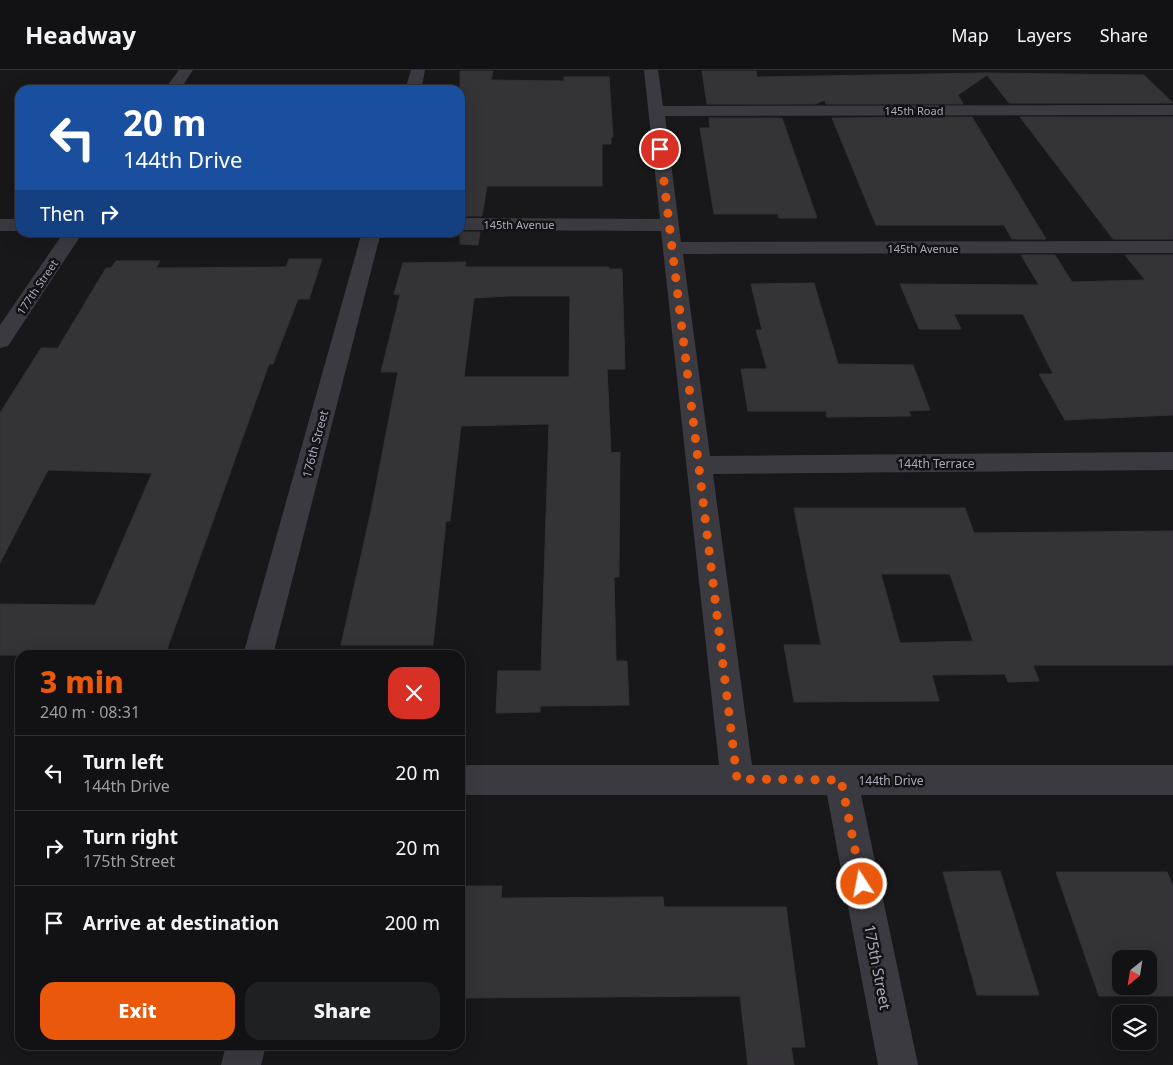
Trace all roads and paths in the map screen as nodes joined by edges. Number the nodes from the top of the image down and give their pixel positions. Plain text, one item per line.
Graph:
1 (186, 70) edge
2 (418, 70) edge
3 (651, 70) edge
4 (176, 85) edge
5 (414, 85) edge
6 (1173, 110) edge
7 (656, 111) junction
8 (465, 224) edge
9 (0, 225) edge
10 (15, 225) edge
11 (668, 225) junction
12 (71, 237) edge
13 (371, 237) edge
14 (1173, 247) edge
15 (674, 248) junction
16 (0, 341) edge
17 (1173, 461) edge
18 (698, 465) junction
19 (259, 650) edge
20 (737, 779) junction
21 (465, 780) edge
22 (841, 780) junction
23 (1173, 780) edge
24 (245, 1050) edge
25 (241, 1065) edge
26 (898, 1065) edge

1 - 4 street
2 - 5 street
3 - 7 street
6 - 7 street, 145th Road
7 - 11 street
8 - 11 street, 145th Avenue
9 - 10 street
11 - 15 street
12 - 16 street, 177th Street
13 - 19 street, 176th Street
14 - 15 street, 145th Avenue
15 - 18 street
17 - 18 street, 144th Terrace
18 - 20 street
20 - 21 street, 144th Drive
20 - 22 street, 144th Drive
22 - 23 street, 144th Drive
22 - 26 street, 175th Street
24 - 25 street

